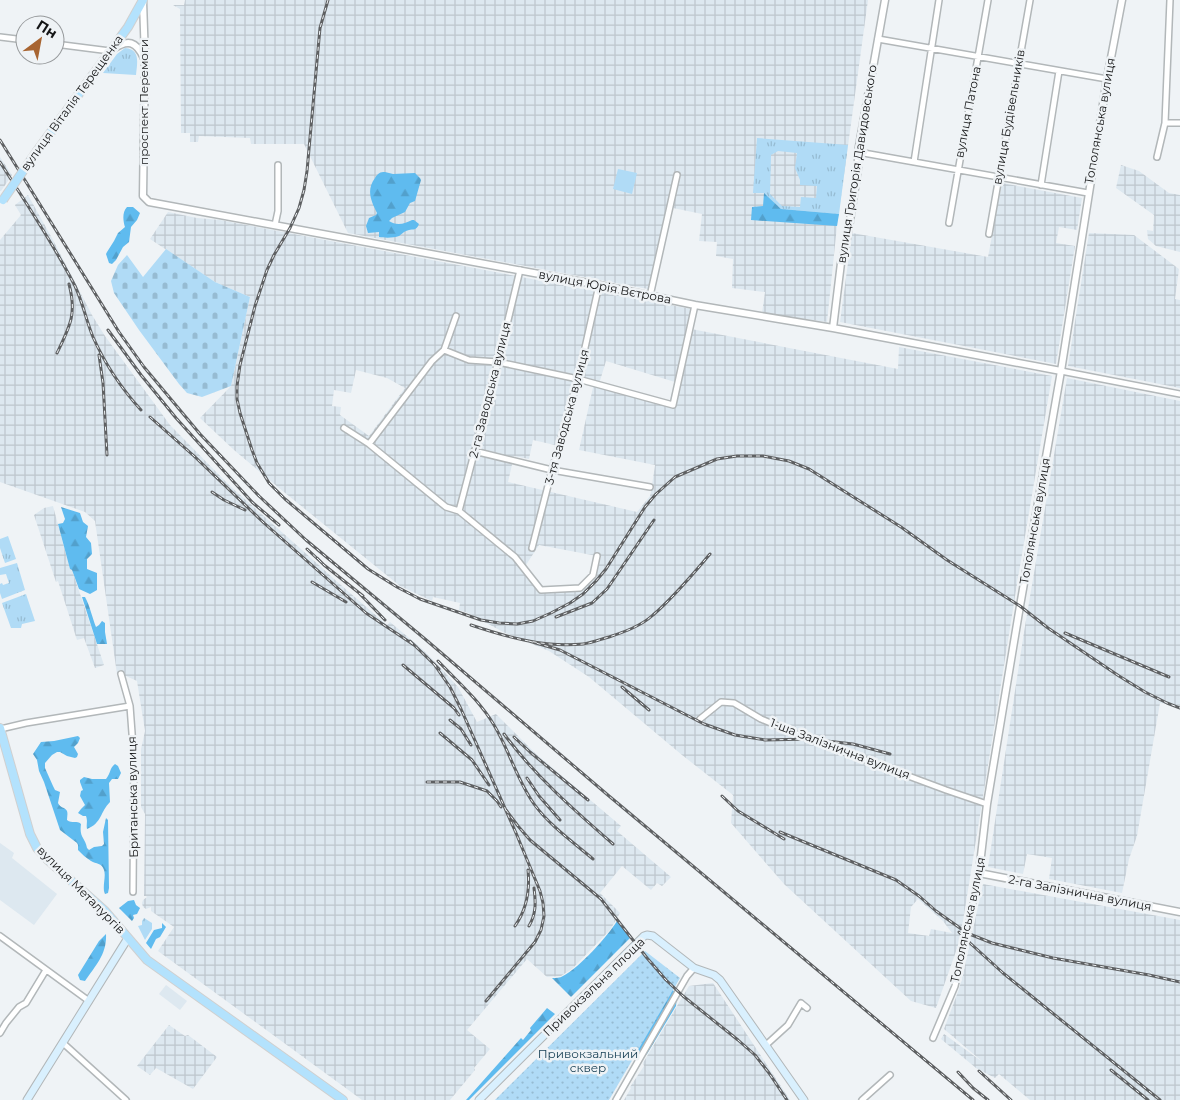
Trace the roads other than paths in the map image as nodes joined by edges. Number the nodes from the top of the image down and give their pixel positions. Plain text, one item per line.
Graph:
1 (143, 0) edge
2 (885, 0) edge
3 (939, 0) edge
4 (988, 0) edge
5 (1030, 0) edge
6 (1122, 0) edge
7 (1170, 0) edge
8 (0, 37) edge
9 (15, 39) edge
10 (878, 39) junction
11 (65, 45) edge
12 (932, 49) junction
13 (110, 51) junction
14 (978, 57) junction
15 (145, 59) junction
16 (1019, 64) junction
17 (1059, 71) junction
18 (1107, 79) junction
19 (1165, 123) junction
20 (1180, 123) edge
21 (858, 152) junction
22 (1157, 157) dead end
23 (914, 162) junction
24 (278, 165) dead end
25 (957, 170) junction
26 (678, 175) dead end
27 (999, 177) junction
28 (1041, 185) junction
29 (1088, 193) junction
30 (2, 202) edge
31 (149, 202) joint
32 (949, 223) dead end
33 (275, 225) junction
34 (989, 234) dead end
35 (520, 270) junction
36 (598, 285) junction
37 (650, 296) junction
38 (695, 305) junction
39 (456, 316) dead end
40 (833, 328) junction
41 (444, 350) junction
42 (498, 362) junction
43 (1061, 371) junction
44 (578, 378) junction
45 (1180, 394) edge
46 (344, 428) dead end
47 (369, 444) junction
48 (474, 451) junction
49 (552, 470) junction
50 (650, 487) dead end
51 (459, 510) junction
52 (532, 548) dead end
53 (597, 556) dead end
54 (121, 674) dead end
55 (130, 706) junction
56 (700, 719) dead end
57 (0, 728) edge
58 (987, 804) junction
59 (979, 874) junction
60 (133, 892) dead end
61 (1180, 912) edge
62 (0, 936) edge
63 (128, 938) junction
64 (694, 968) junction
65 (46, 970) junction
66 (89, 1001) junction
67 (807, 1008) dead end
68 (0, 1033) edge
69 (933, 1038) dead end
70 (63, 1043) junction
71 (766, 1046) junction
72 (890, 1075) dead end
73 (27, 1100) edge
74 (126, 1100) edge
75 (343, 1100) edge
76 (479, 1100) edge
77 (616, 1100) edge
78 (804, 1100) edge
79 (862, 1100) edge

1 - 13 main road, вулиця Віталія Терещенка
1 - 15 street, проспект Перемоги
2 - 10 street, вулиця Григорія Давидовського
3 - 12 street
4 - 14 street, вулиця Патона
5 - 16 street, вулиця Будівельників
6 - 18 street, Тополянська вулиця
7 - 19 street
8 - 9 street
10 - 12 street
10 - 21 street, вулиця Григорія Давидовського
11 - 13 street
12 - 14 street
12 - 23 street
13 - 15 street
13 - 30 main road, вулиця Віталія Терещенка, bridge
14 - 16 street
14 - 25 street, вулиця Патона
15 - 31 street, проспект Перемоги
16 - 17 street
16 - 27 street, вулиця Будівельників
17 - 18 street
17 - 28 street
18 - 29 street, Тополянська вулиця
19 - 20 street
19 - 22 street
21 - 23 street
21 - 40 street, вулиця Григорія Давидовського
23 - 25 street
24 - 33 street
25 - 27 street
25 - 32 street, вулиця Патона
26 - 37 street
27 - 28 street
27 - 34 street, вулиця Будівельників
28 - 29 street
29 - 43 street, Тополянська вулиця
31 - 33 street, вулиця Юрія Вєтрова
33 - 35 street, вулиця Юрія Вєтрова
35 - 36 street, вулиця Юрія Вєтрова
35 - 42 street, 2-га Заводська вулиця
36 - 37 street, вулиця Юрія Вєтрова
36 - 44 street, 3-тя Заводська вулиця
37 - 38 street, вулиця Юрія Вєтрова
38 - 40 street, вулиця Юрія Вєтрова
38 - 44 street
39 - 41 street
40 - 43 street, вулиця Юрія Вєтрова
41 - 42 street
41 - 47 street
42 - 44 street
42 - 48 street, 2-га Заводська вулиця
43 - 45 street
43 - 58 street, Тополянська вулиця
44 - 49 street, 3-тя Заводська вулиця
46 - 47 street
47 - 51 street
48 - 49 street
48 - 51 street, 2-га Заводська вулиця
49 - 50 street
49 - 52 street, 3-тя Заводська вулиця
51 - 53 street
54 - 55 street, Британська вулиця
55 - 57 street
55 - 60 street, Британська вулиця
56 - 58 street, 1-ша Залізнична вулиця
57 - 63 main road, вулиця Металургів
58 - 59 street, Тополянська вулиця
59 - 61 street, 2-га Залізнична вулиця
59 - 69 street, Тополянська вулиця
62 - 65 street
63 - 66 main road
63 - 75 main road, вулиця Металургів
64 - 71 main road, Привокзальна площа
64 - 76 main road, Привокзальна площа
64 - 77 street
65 - 66 street
65 - 68 street
66 - 70 main road
67 - 71 street
70 - 73 main road
70 - 74 street
71 - 78 main road
72 - 79 street

